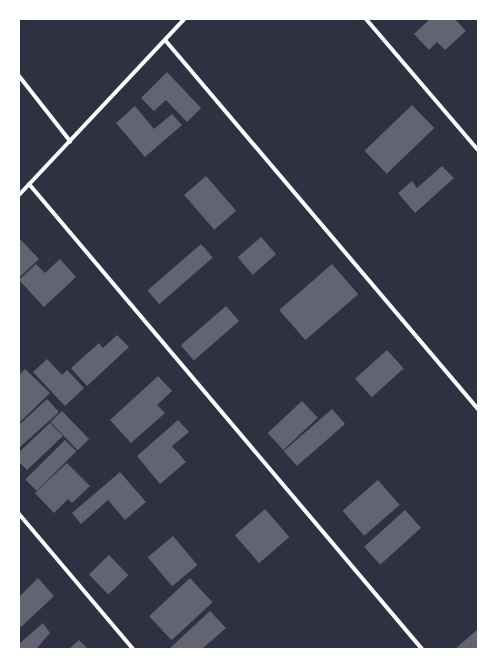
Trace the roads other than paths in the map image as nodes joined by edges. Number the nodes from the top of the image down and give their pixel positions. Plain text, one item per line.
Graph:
1 (184, 19) edge
2 (366, 19) edge
3 (165, 40) junction
4 (19, 76) edge
5 (70, 141) junction
6 (478, 150) edge
7 (30, 184) junction
8 (19, 196) edge
9 (478, 409) edge
10 (19, 514) edge
11 (133, 649) edge
12 (422, 649) edge

1 - 3 street
2 - 6 street
3 - 5 street
3 - 9 street
4 - 5 street
5 - 7 street
7 - 8 street
7 - 12 street
10 - 11 street

